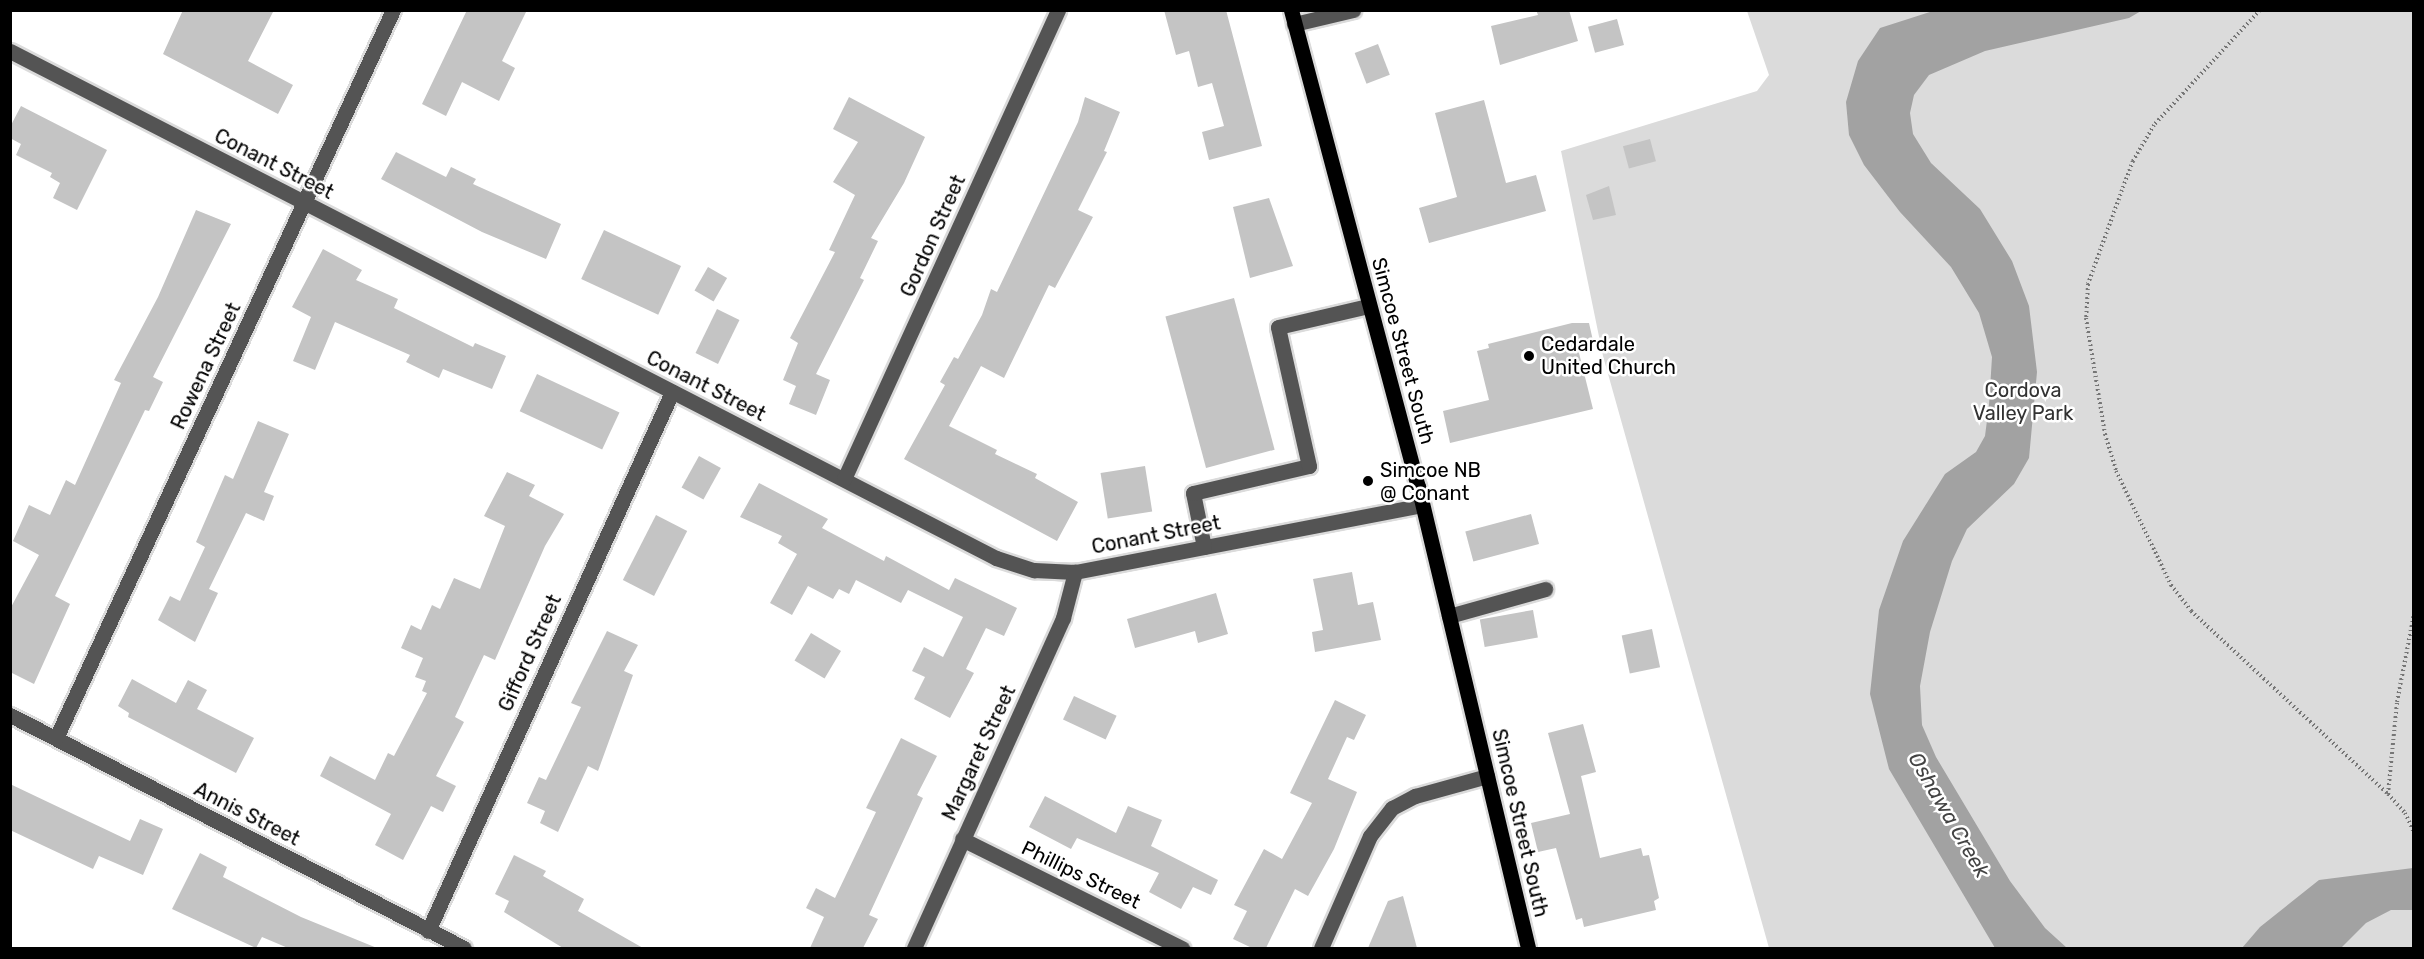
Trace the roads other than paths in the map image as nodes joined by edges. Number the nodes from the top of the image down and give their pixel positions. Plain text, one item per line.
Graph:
1 (393, 10) edge
2 (1058, 10) edge
3 (1353, 10) edge
4 (1292, 17) edge
5 (10, 51) edge
6 (305, 204) junction
7 (1368, 306) junction
8 (672, 392) junction
9 (844, 479) junction
10 (1422, 505) junction
11 (1204, 547) junction
12 (1075, 572) junction
13 (1545, 590) dead end
14 (1449, 615) junction
15 (10, 715) edge
16 (56, 738) junction
17 (1487, 776) junction
18 (962, 839) junction
19 (428, 931) junction
20 (464, 948) edge
21 (914, 948) edge
22 (1182, 948) edge
23 (1322, 948) edge
24 (1528, 948) edge

1 - 6 street, Rowena Street
2 - 9 street, Gordon Street
3 - 4 street
4 - 7 main road, Simcoe Street South
5 - 6 street, Conant Street
6 - 8 street, Conant Street
6 - 16 street, Rowena Street
7 - 10 main road, Simcoe Street South
7 - 11 street
8 - 9 street, Conant Street
8 - 19 street, Gifford Street
9 - 12 street, Conant Street
10 - 11 street, Conant Street
10 - 14 main road, Simcoe Street South
11 - 12 street, Conant Street
12 - 18 street, Margaret Street
13 - 14 street
14 - 17 main road, Simcoe Street South
15 - 16 street, Annis Street
16 - 19 street, Annis Street
17 - 23 street
17 - 24 main road, Simcoe Street South
18 - 21 street, Margaret Street
18 - 22 street, Phillips Street
19 - 20 street, Annis Street

